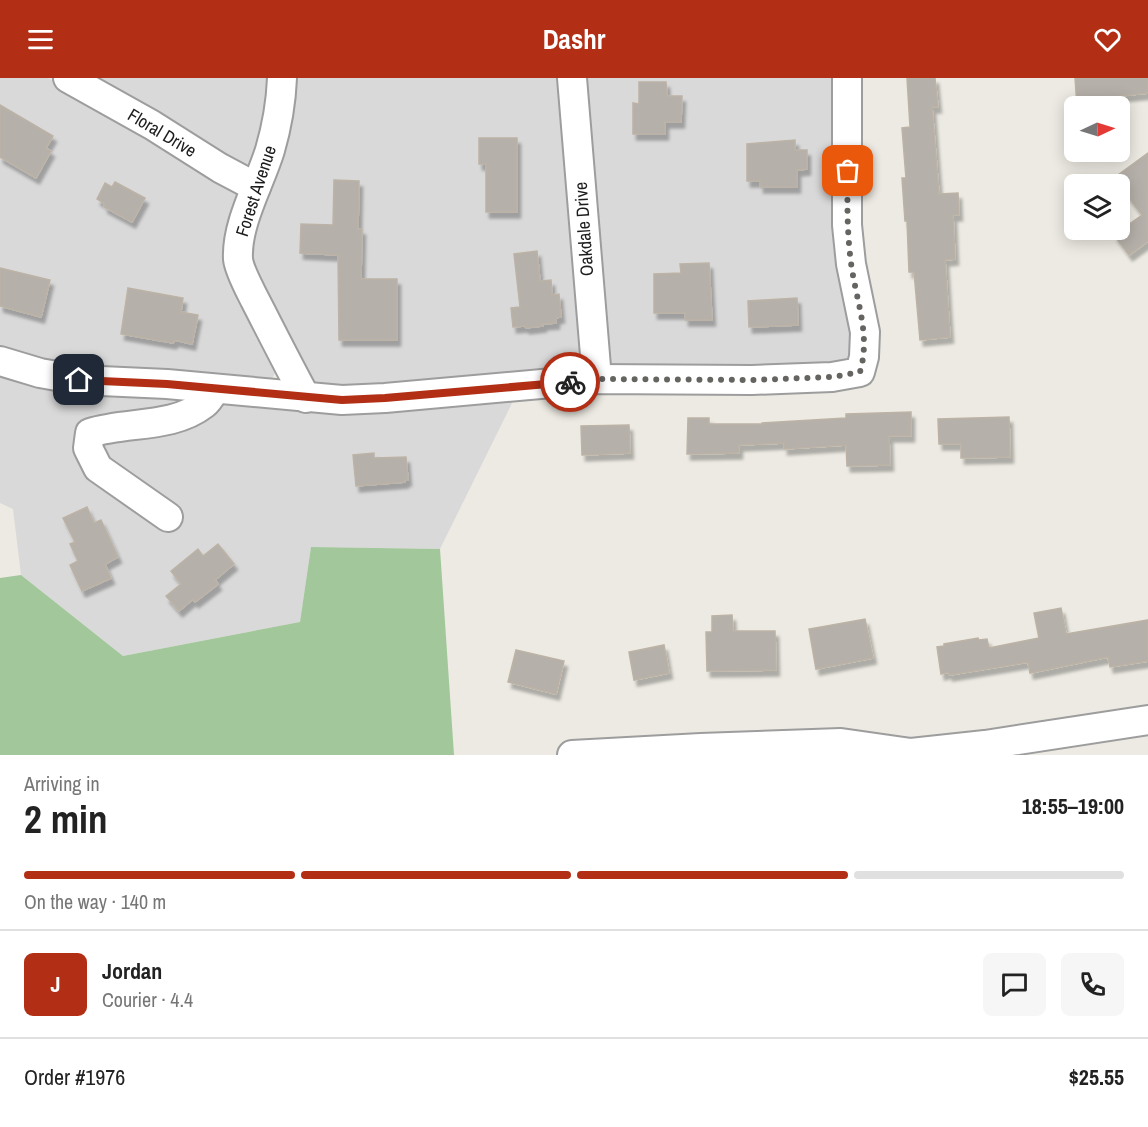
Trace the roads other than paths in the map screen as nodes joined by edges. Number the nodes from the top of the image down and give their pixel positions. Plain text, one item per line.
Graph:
1 (68, 78) edge
2 (282, 78) edge
3 (572, 78) edge
4 (847, 78) edge
5 (256, 187) junction
6 (0, 362) edge
7 (597, 379) junction
8 (215, 388) junction
9 (306, 398) junction
10 (168, 517) dead end
11 (1148, 720) edge
12 (572, 755) edge

1 - 5 street, Floral Drive
2 - 5 street, Forest Avenue
3 - 7 street, Oakdale Drive
4 - 7 street
5 - 9 street, Forest Avenue
6 - 8 street
7 - 9 street
8 - 9 street
8 - 10 street
11 - 12 street

